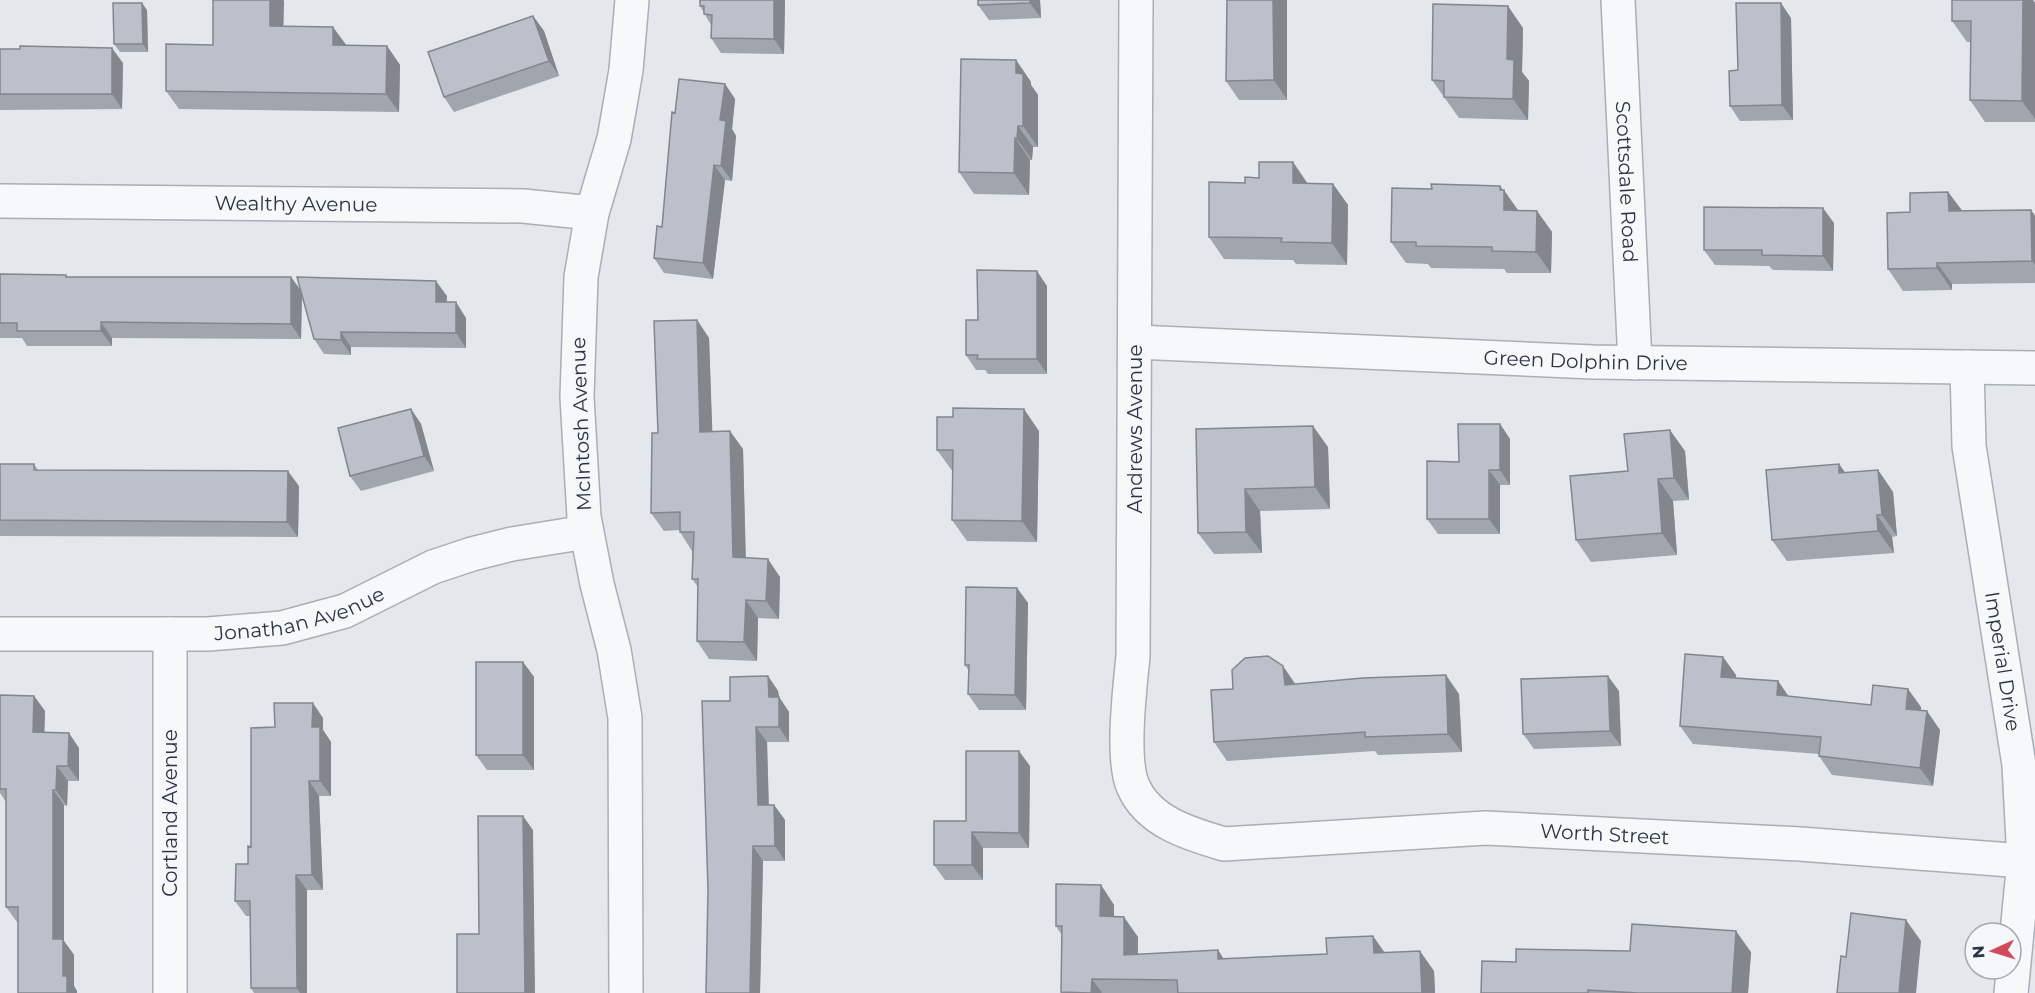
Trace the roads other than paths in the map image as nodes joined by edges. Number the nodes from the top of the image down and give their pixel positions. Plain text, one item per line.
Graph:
1 (632, 0) edge
2 (1136, 0) edge
3 (1618, 0) edge
4 (0, 201) edge
5 (592, 213) junction
6 (1136, 342) junction
7 (1635, 363) junction
8 (1967, 368) junction
9 (2035, 369) edge
10 (586, 532) junction
11 (0, 634) edge
12 (170, 634) junction
13 (1185, 832) joint
14 (2024, 861) junction
15 (170, 993) edge
16 (626, 993) edge
17 (2011, 993) edge

1 - 5 street, McIntosh Avenue
2 - 6 street, Andrews Avenue
3 - 7 street, Scottsdale Road
4 - 5 street, Wealthy Avenue
5 - 10 street, McIntosh Avenue
6 - 7 street, Green Dolphin Drive
6 - 13 street, Andrews Avenue
7 - 8 street, Green Dolphin Drive
8 - 9 street, Green Dolphin Drive
8 - 14 street, Imperial Drive
10 - 12 street, Jonathan Avenue
10 - 16 street, McIntosh Avenue
11 - 12 street, Jonathan Avenue
12 - 15 street, Cortland Avenue
13 - 14 street, Worth Street
14 - 17 street, Imperial Drive

